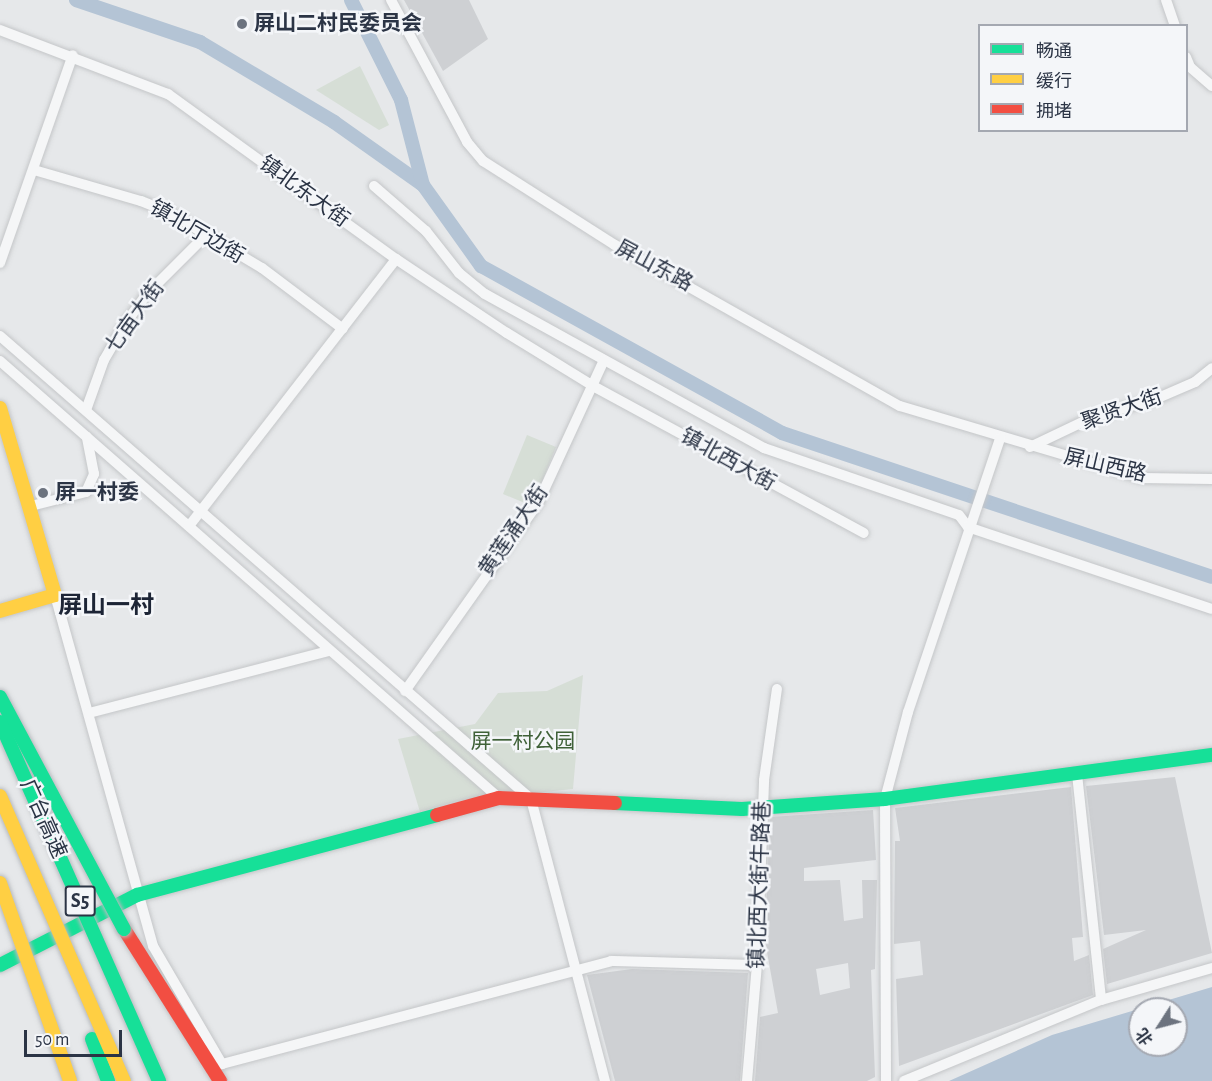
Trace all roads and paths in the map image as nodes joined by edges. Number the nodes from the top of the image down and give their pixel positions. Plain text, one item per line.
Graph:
1 (391, 0) edge
2 (1166, 0) edge
3 (1174, 24) edge
4 (0, 30) edge
5 (73, 55) junction
6 (1188, 62) edge
7 (1212, 86) edge
8 (34, 170) junction
9 (374, 186) dead end
10 (205, 236) junction
11 (396, 259) junction
12 (0, 263) edge
13 (343, 329) junction
14 (0, 336) edge
15 (604, 360) junction
16 (0, 361) edge
17 (1212, 368) edge
18 (593, 386) junction
19 (0, 408) edge
20 (86, 410) junction
21 (87, 437) junction
22 (1000, 438) junction
23 (1030, 447) junction
24 (1212, 479) edge
25 (31, 506) junction
26 (201, 511) junction
27 (189, 526) junction
28 (968, 527) junction
29 (864, 532) dead end
30 (55, 596) junction
31 (1212, 609) edge
32 (0, 611) edge
33 (329, 651) junction
34 (777, 689) dead end
35 (405, 691) junction
36 (0, 697) edge
37 (88, 713) junction
38 (0, 722) edge
39 (1212, 755) edge
40 (1077, 774) junction
41 (0, 796) edge
42 (499, 798) junction
43 (885, 799) junction
44 (531, 800) junction
45 (763, 807) junction
46 (33, 876) junction
47 (0, 884) edge
48 (137, 895) junction
49 (0, 965) edge
50 (757, 965) junction
51 (1212, 968) edge
52 (577, 973) junction
53 (1101, 1000) junction
54 (70, 1081) edge
55 (108, 1081) edge
56 (124, 1081) edge
57 (159, 1081) edge
58 (220, 1081) edge
59 (605, 1081) edge
60 (747, 1081) edge
61 (886, 1081) edge
62 (904, 1081) edge

1 - 22 street, 屏山东路
2 - 3 street
4 - 5 street, 镇北东大街
5 - 8 street
5 - 11 street, 镇北东大街
6 - 7 street
8 - 10 street, 镇北厅边街
8 - 12 street
9 - 15 street
10 - 13 street, 镇北厅边街
10 - 20 street, 七亩大街
11 - 13 street
11 - 18 street, 镇北东大街
13 - 26 street
14 - 20 street
15 - 18 street, 黄莲涌大街
15 - 28 street
16 - 21 street
17 - 23 street, 聚贤大街
18 - 29 street, 镇北西大街
18 - 35 street, 黄莲涌大街
19 - 25 main road
20 - 26 street
21 - 25 street
21 - 27 street
22 - 23 street, 屏山西路
22 - 28 street
23 - 24 street, 屏山西路
25 - 30 main road
26 - 27 street
26 - 35 street
27 - 33 street
28 - 31 street
28 - 43 street
30 - 32 main road
30 - 37 street
33 - 37 street
33 - 42 street
34 - 45 street, 镇北西大街牛路巷
35 - 44 street
36 - 58 main road, bridge
37 - 48 street
38 - 57 main road, 广台高速 / S5, bridge
39 - 40 main road
40 - 43 main road
40 - 53 street
41 - 46 main road, 广台高速 / S5, bridge
42 - 44 main road
42 - 48 main road
43 - 45 main road
43 - 61 street
44 - 45 main road
44 - 52 street
45 - 50 street, 镇北西大街牛路巷
46 - 55 main road, bridge
46 - 56 main road, 广台高速 / S5, bridge
47 - 54 main road, bridge
48 - 49 main road
48 - 52 street
50 - 52 street
50 - 60 street, 镇北西大街牛路巷
51 - 53 street
52 - 59 street
53 - 62 street

